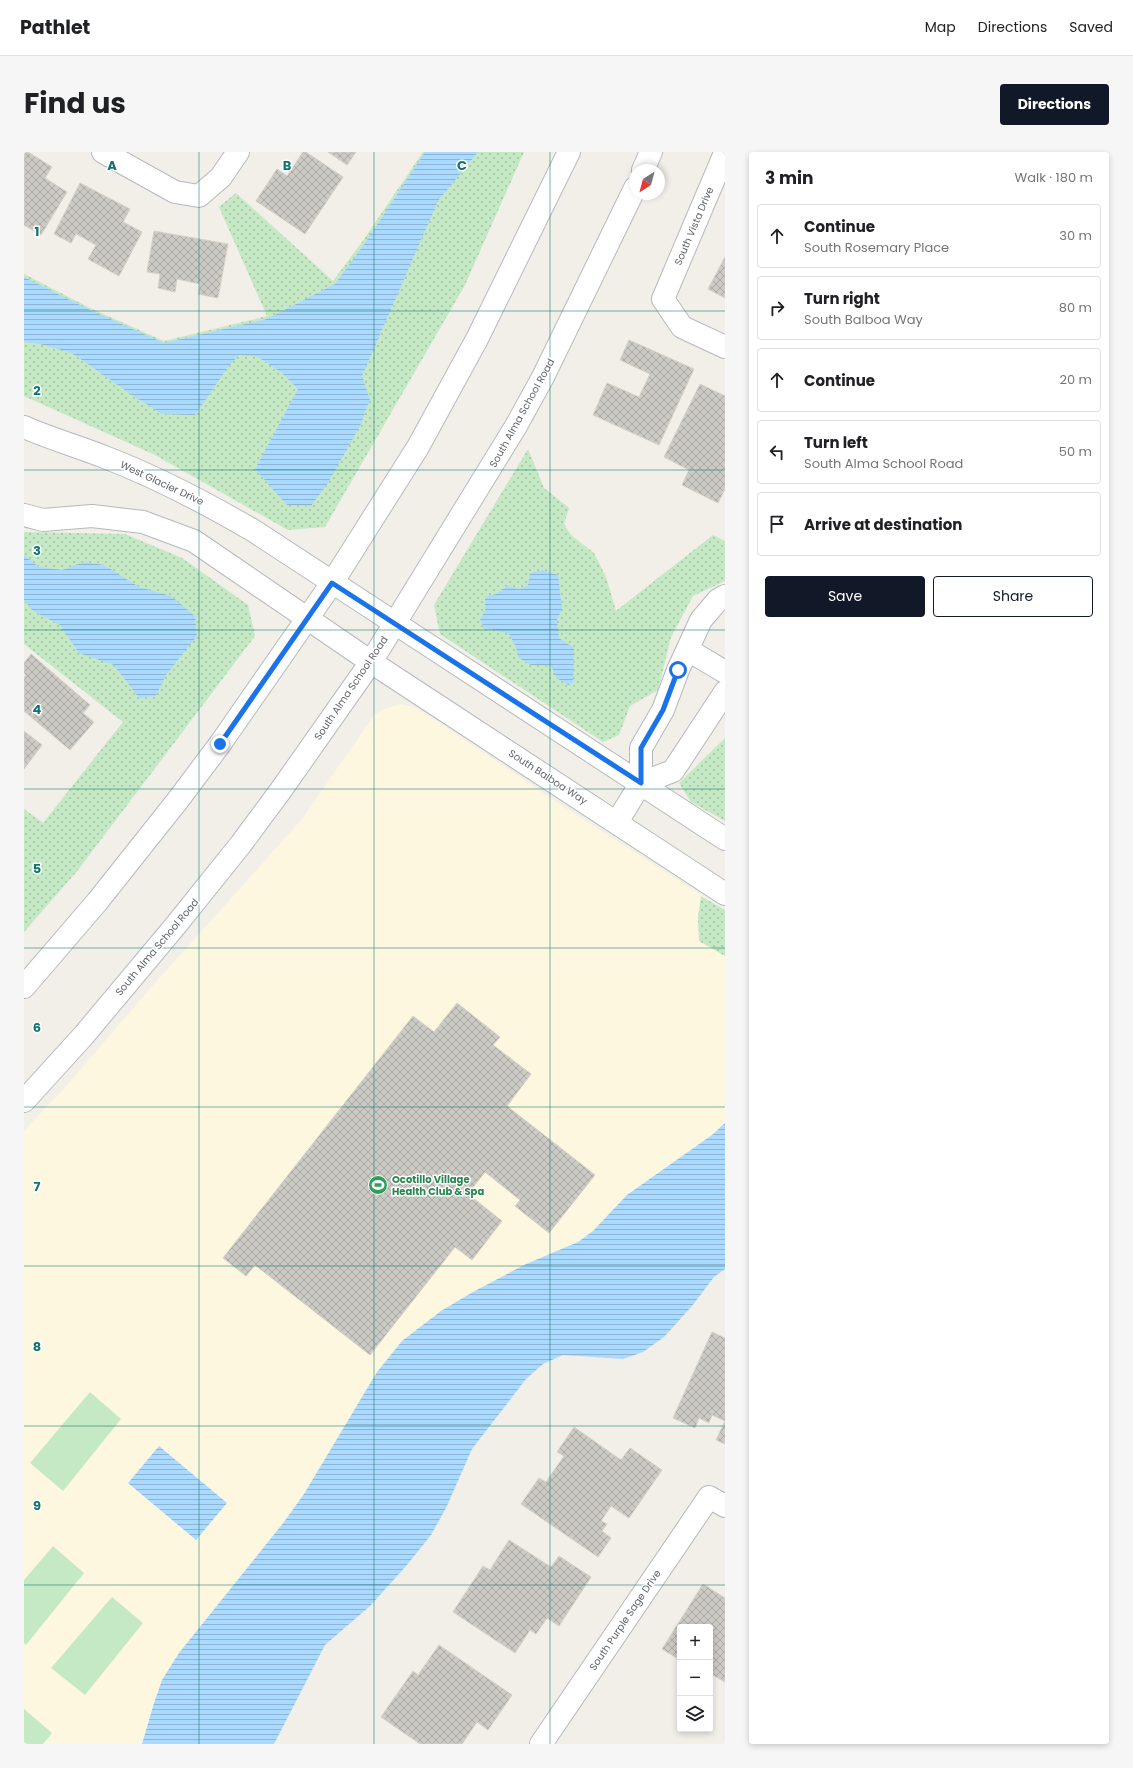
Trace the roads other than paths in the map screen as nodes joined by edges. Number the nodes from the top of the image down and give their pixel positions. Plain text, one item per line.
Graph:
1 (104, 152) edge
2 (238, 152) edge
3 (569, 152) edge
4 (651, 152) edge
5 (725, 154) edge
6 (646, 164) edge
7 (629, 200) edge
8 (725, 347) edge
9 (24, 427) edge
10 (24, 515) edge
11 (332, 583) junction
12 (725, 596) edge
13 (307, 618) junction
14 (395, 623) junction
15 (688, 650) junction
16 (371, 662) junction
17 (725, 672) edge
18 (725, 692) edge
19 (641, 783) junction
20 (616, 822) junction
21 (725, 839) edge
22 (725, 894) edge
23 (24, 987) edge
24 (24, 1102) edge
25 (717, 1502) edge
26 (541, 1744) edge

1 - 2 street
3 - 11 street
4 - 6 street
5 - 8 street, South Vista Drive
7 - 14 street, South Alma School Road
9 - 11 street, West Glacier Drive
10 - 13 street
11 - 13 street
11 - 14 street, West Glacier Drive
12 - 15 street
13 - 16 street, South Balboa Way
13 - 23 street
14 - 16 street, South Alma School Road
14 - 19 street
15 - 17 street
15 - 19 street
16 - 20 street, South Balboa Way
16 - 24 street, South Alma School Road
18 - 19 street
19 - 20 street
19 - 21 street
20 - 22 street, South Balboa Way
25 - 26 street, South Purple Sage Drive

